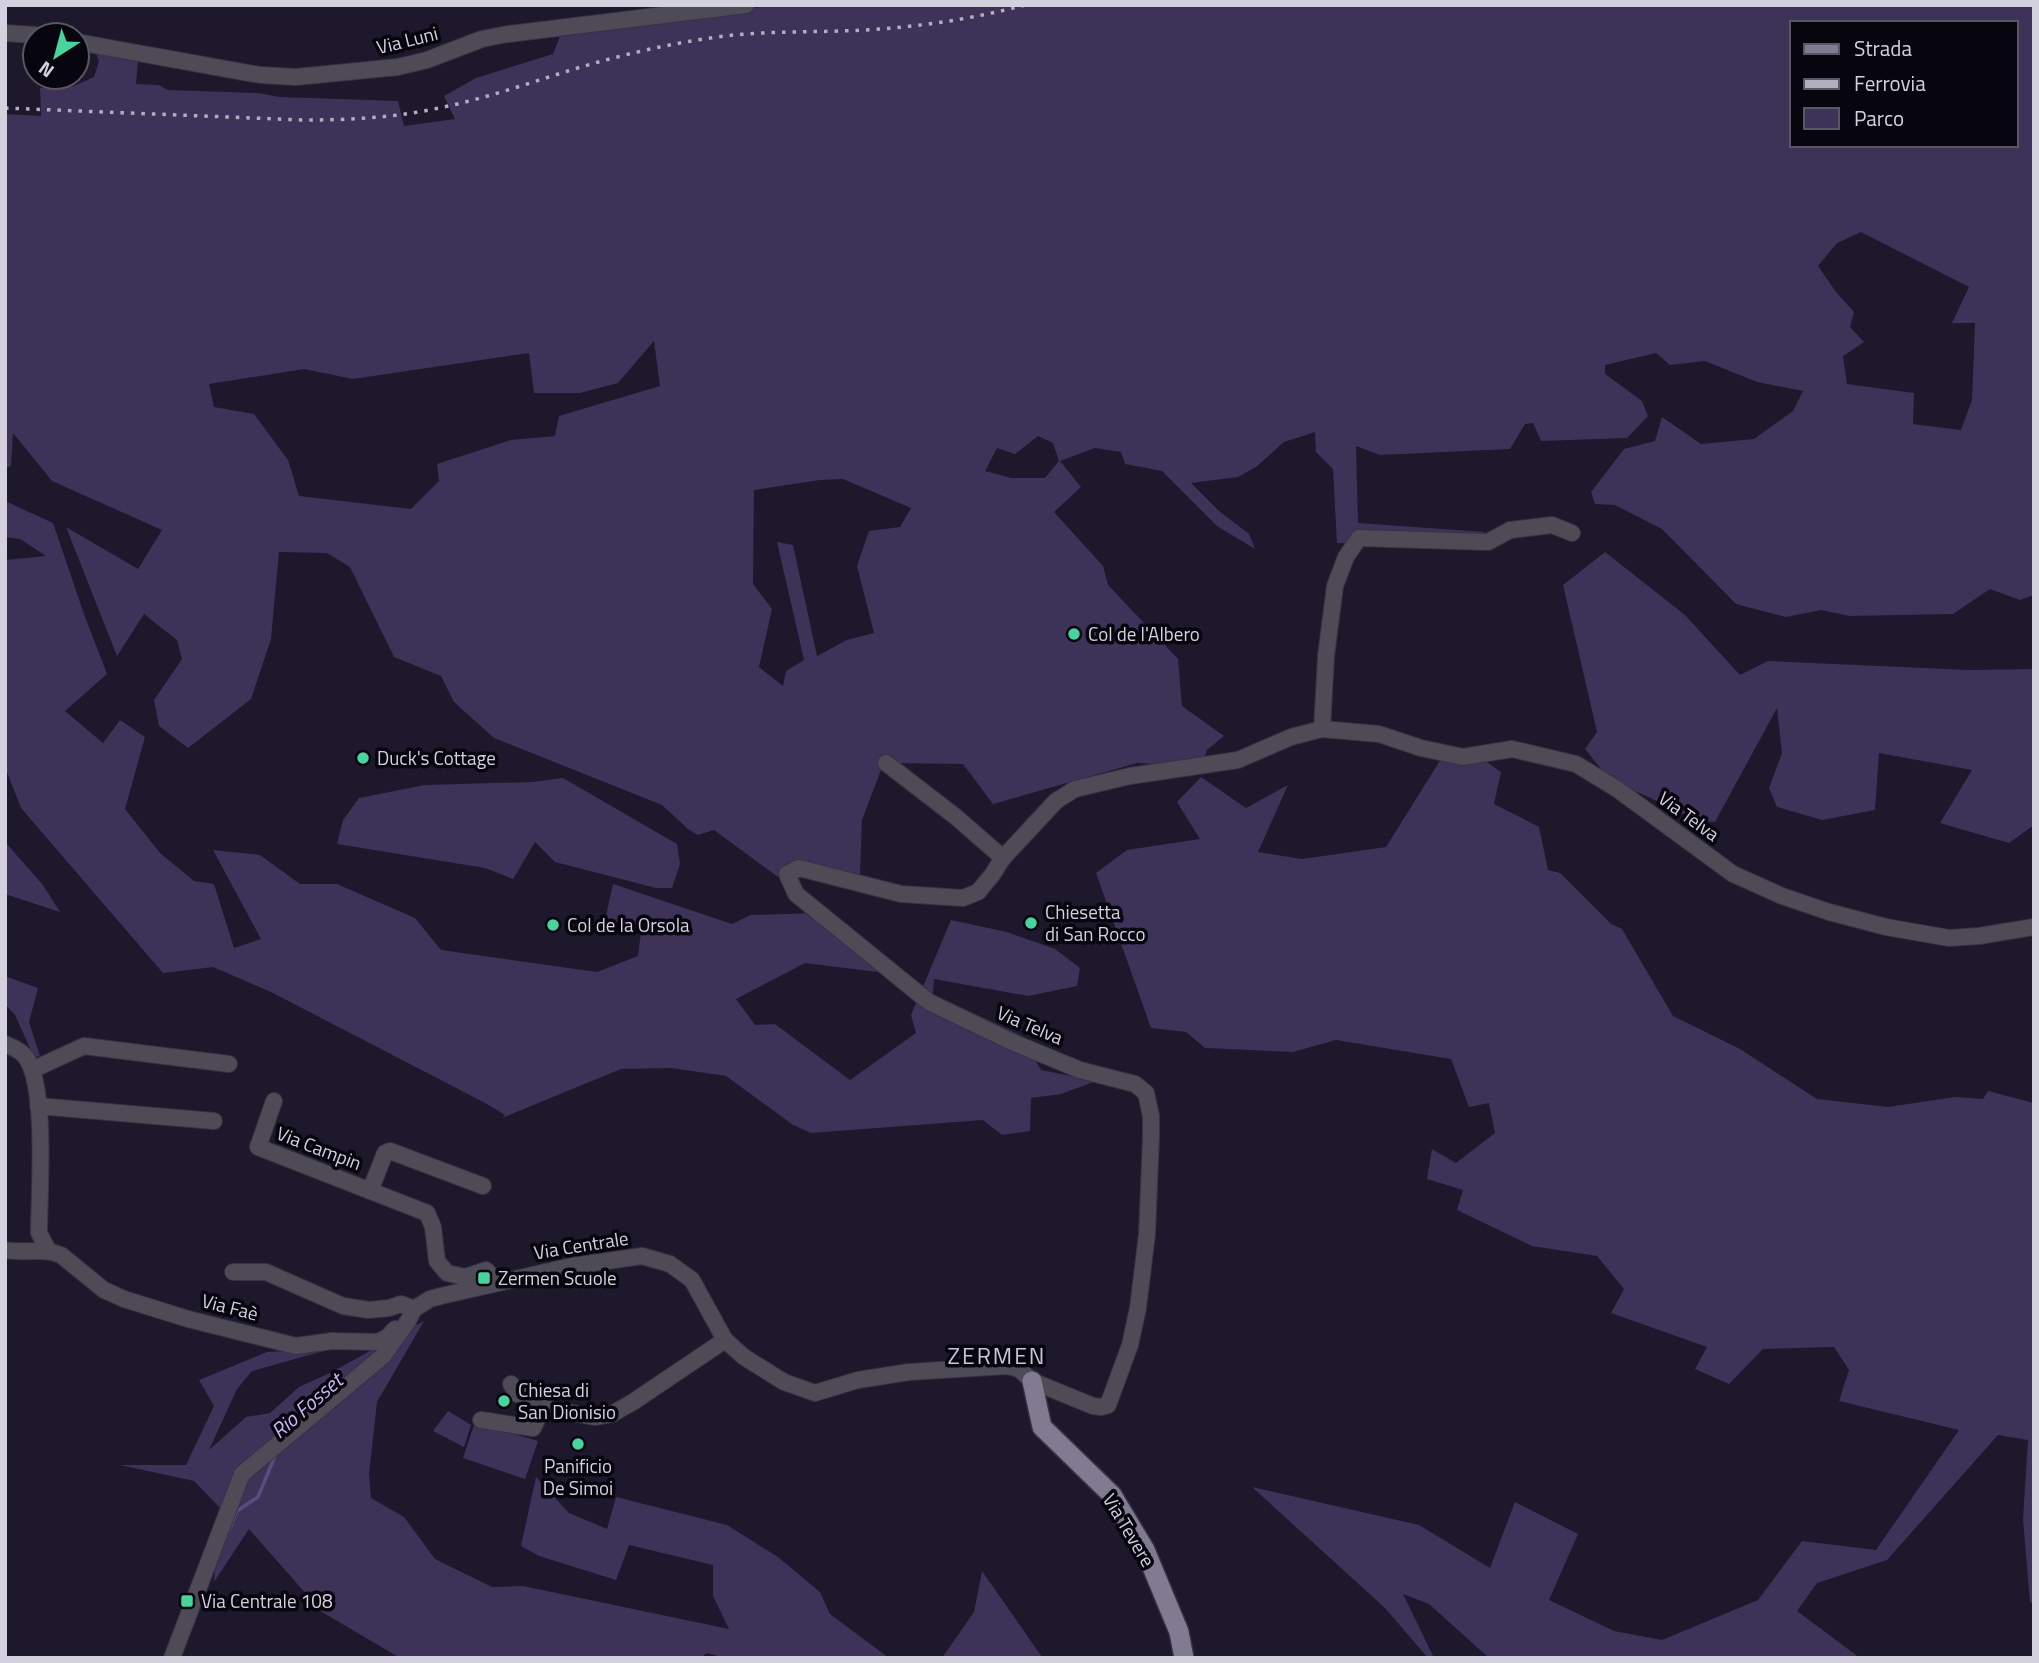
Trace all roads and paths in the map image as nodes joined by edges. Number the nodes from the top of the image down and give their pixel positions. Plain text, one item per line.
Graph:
1 (746, 5) edge
2 (91, 45) edge
3 (1572, 533) dead end
4 (1322, 729) junction
5 (886, 763) dead end
6 (1003, 858) junction
7 (2034, 927) edge
8 (5, 1044) edge
9 (229, 1064) dead end
10 (32, 1070) junction
11 (274, 1101) dead end
12 (38, 1106) junction
13 (214, 1121) dead end
14 (483, 1186) dead end
15 (370, 1191) junction
16 (5, 1250) edge
17 (45, 1251) junction
18 (233, 1272) dead end
19 (497, 1282) junction
20 (411, 1315) junction
21 (726, 1340) junction
22 (1032, 1381) junction
23 (511, 1384) dead end
24 (543, 1408) junction
25 (481, 1420) dead end
26 (172, 1658) edge
27 (1184, 1658) edge

1 - 2 street, Via Luni
3 - 4 street
4 - 6 street, Via Telva
4 - 7 street, Via Telva
5 - 6 street
6 - 22 street, Via Telva
8 - 10 street
9 - 10 street
10 - 12 street
11 - 15 street, Via Campin
12 - 13 street
12 - 17 street
14 - 15 street, Via Campin
15 - 19 street, Via Campin
16 - 17 street
17 - 20 street, Via Faè
18 - 20 street, Via Centrale
19 - 20 street, Via Centrale
19 - 21 street, Via Centrale
20 - 26 street
21 - 22 street, Via Centrale
21 - 24 street
22 - 27 main road, Via Tevere
23 - 24 street
24 - 25 street

